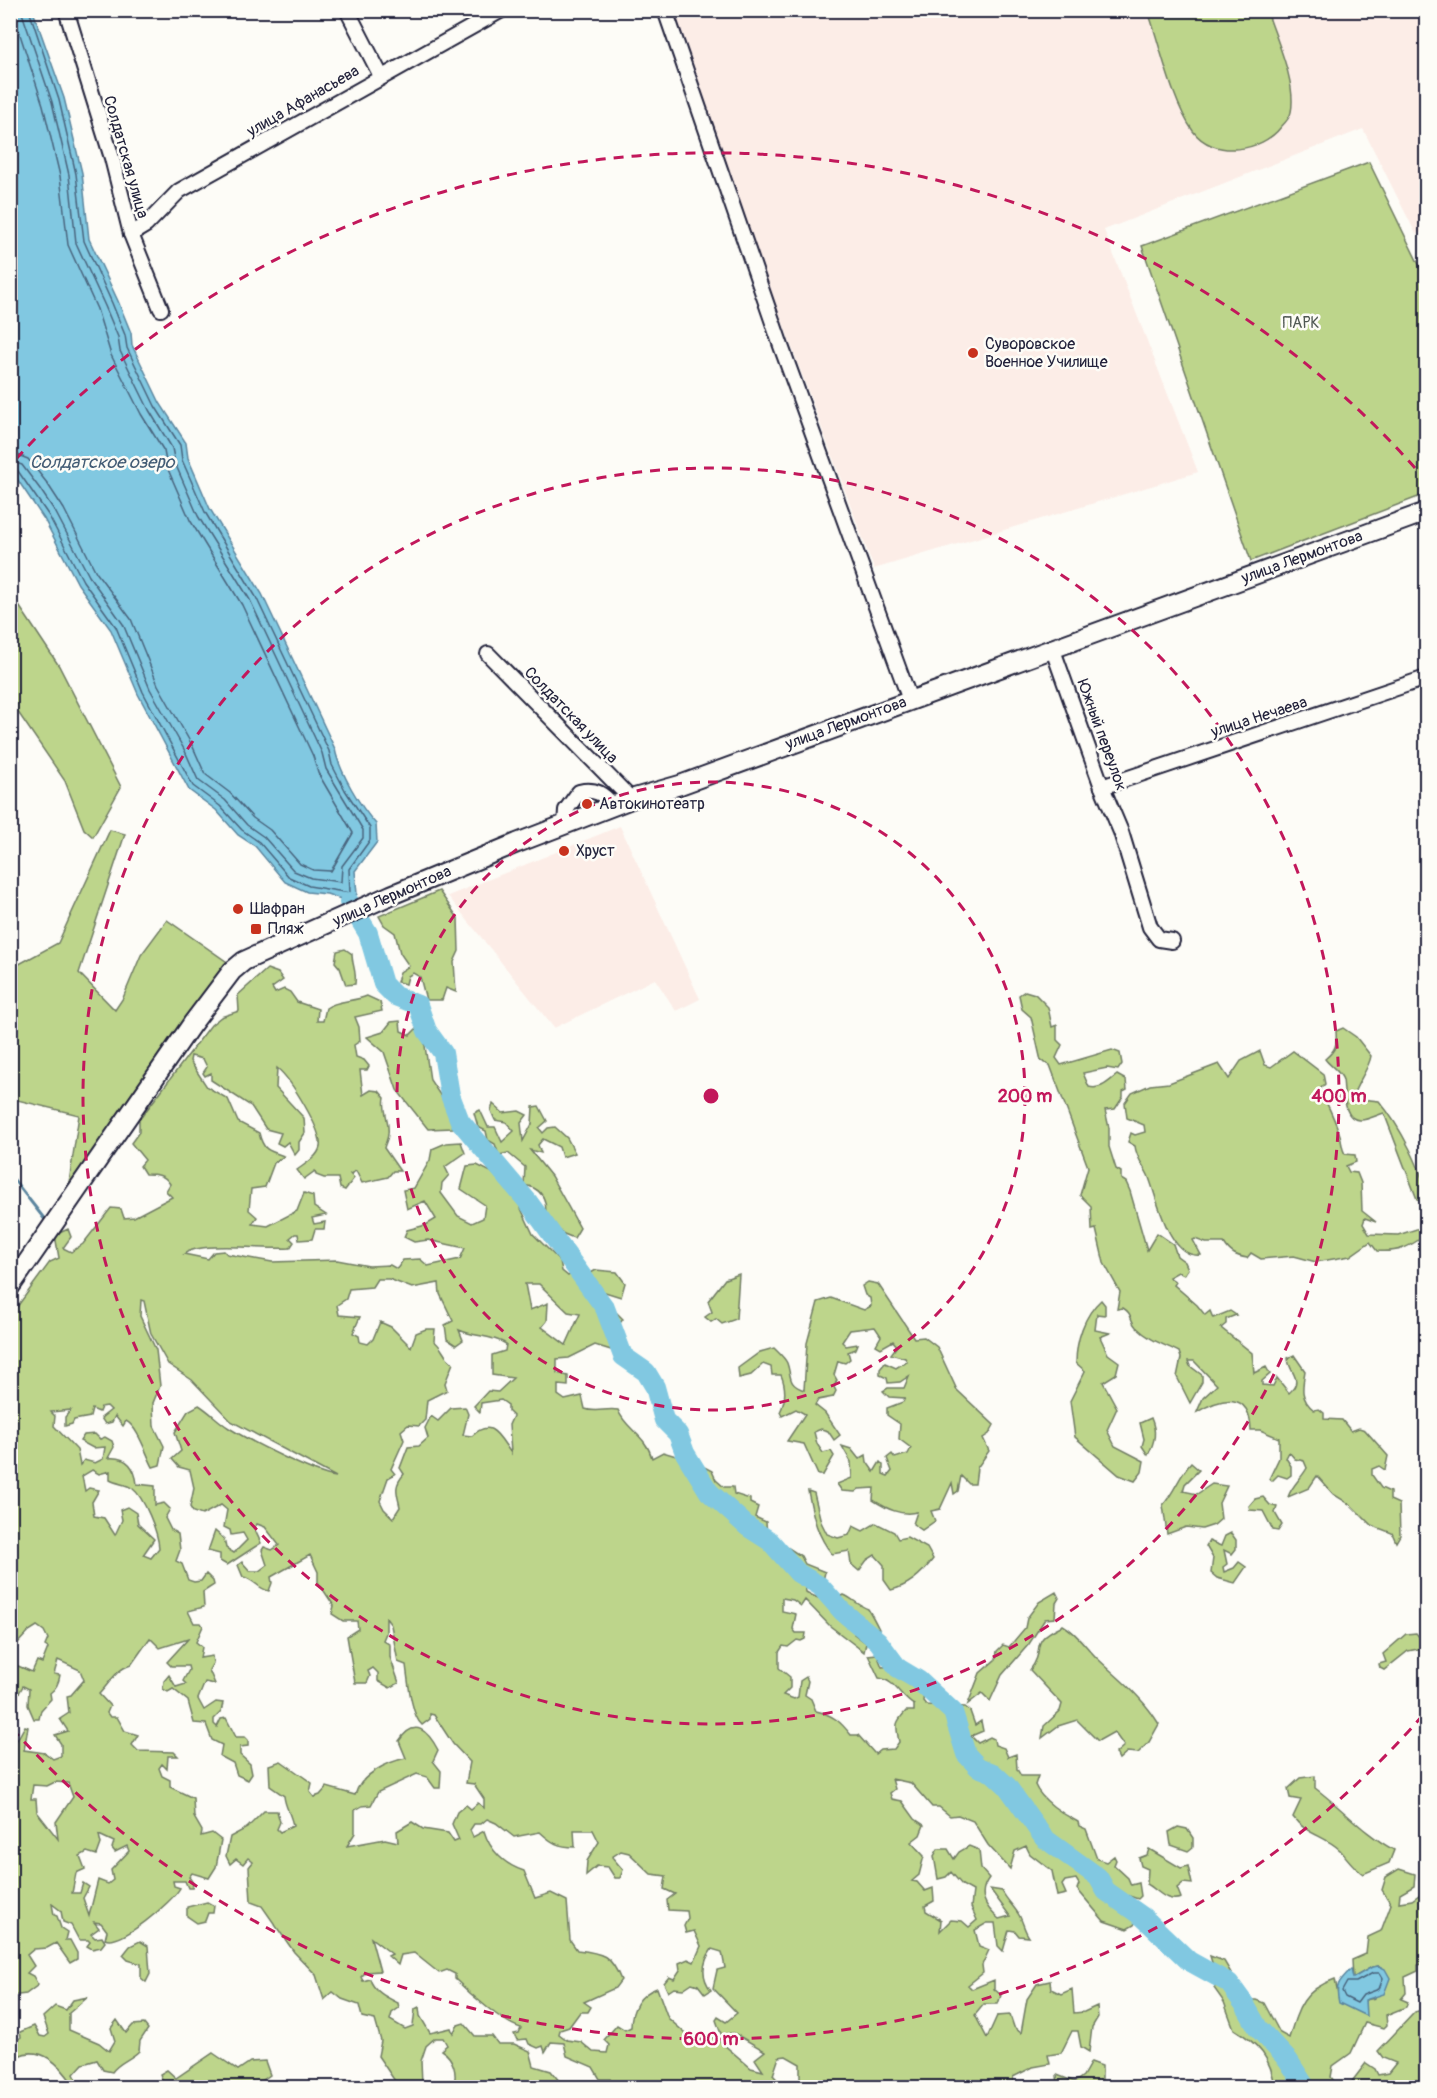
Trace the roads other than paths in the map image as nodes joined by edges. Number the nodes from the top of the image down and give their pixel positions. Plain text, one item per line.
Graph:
1 (66, 10) edge
2 (347, 10) edge
3 (502, 10) edge
4 (665, 10) edge
5 (381, 76) junction
6 (131, 234) junction
7 (161, 309) dead end
8 (1426, 512) edge
9 (1053, 650) junction
10 (488, 654) dead end
11 (1426, 678) edge
12 (910, 700) junction
13 (1102, 787) junction
14 (623, 803) junction
15 (565, 825) junction
16 (1172, 941) dead end
17 (10, 1287) edge

1 - 6 street, Солдатская улица
2 - 5 street
3 - 5 street, улица Афанасьева
4 - 12 street
5 - 6 street, улица Афанасьева
6 - 7 street, Солдатская улица
8 - 9 main road, улица Лермонтова
9 - 12 main road, улица Лермонтова
9 - 13 street, Южный переулок
10 - 14 street, Солдатская улица
11 - 13 street, улица Нечаева
12 - 14 main road, улица Лермонтова
13 - 16 street, Южный переулок
14 - 15 main road, улица Лермонтова
14 - 15 street
15 - 17 main road, улица Лермонтова

